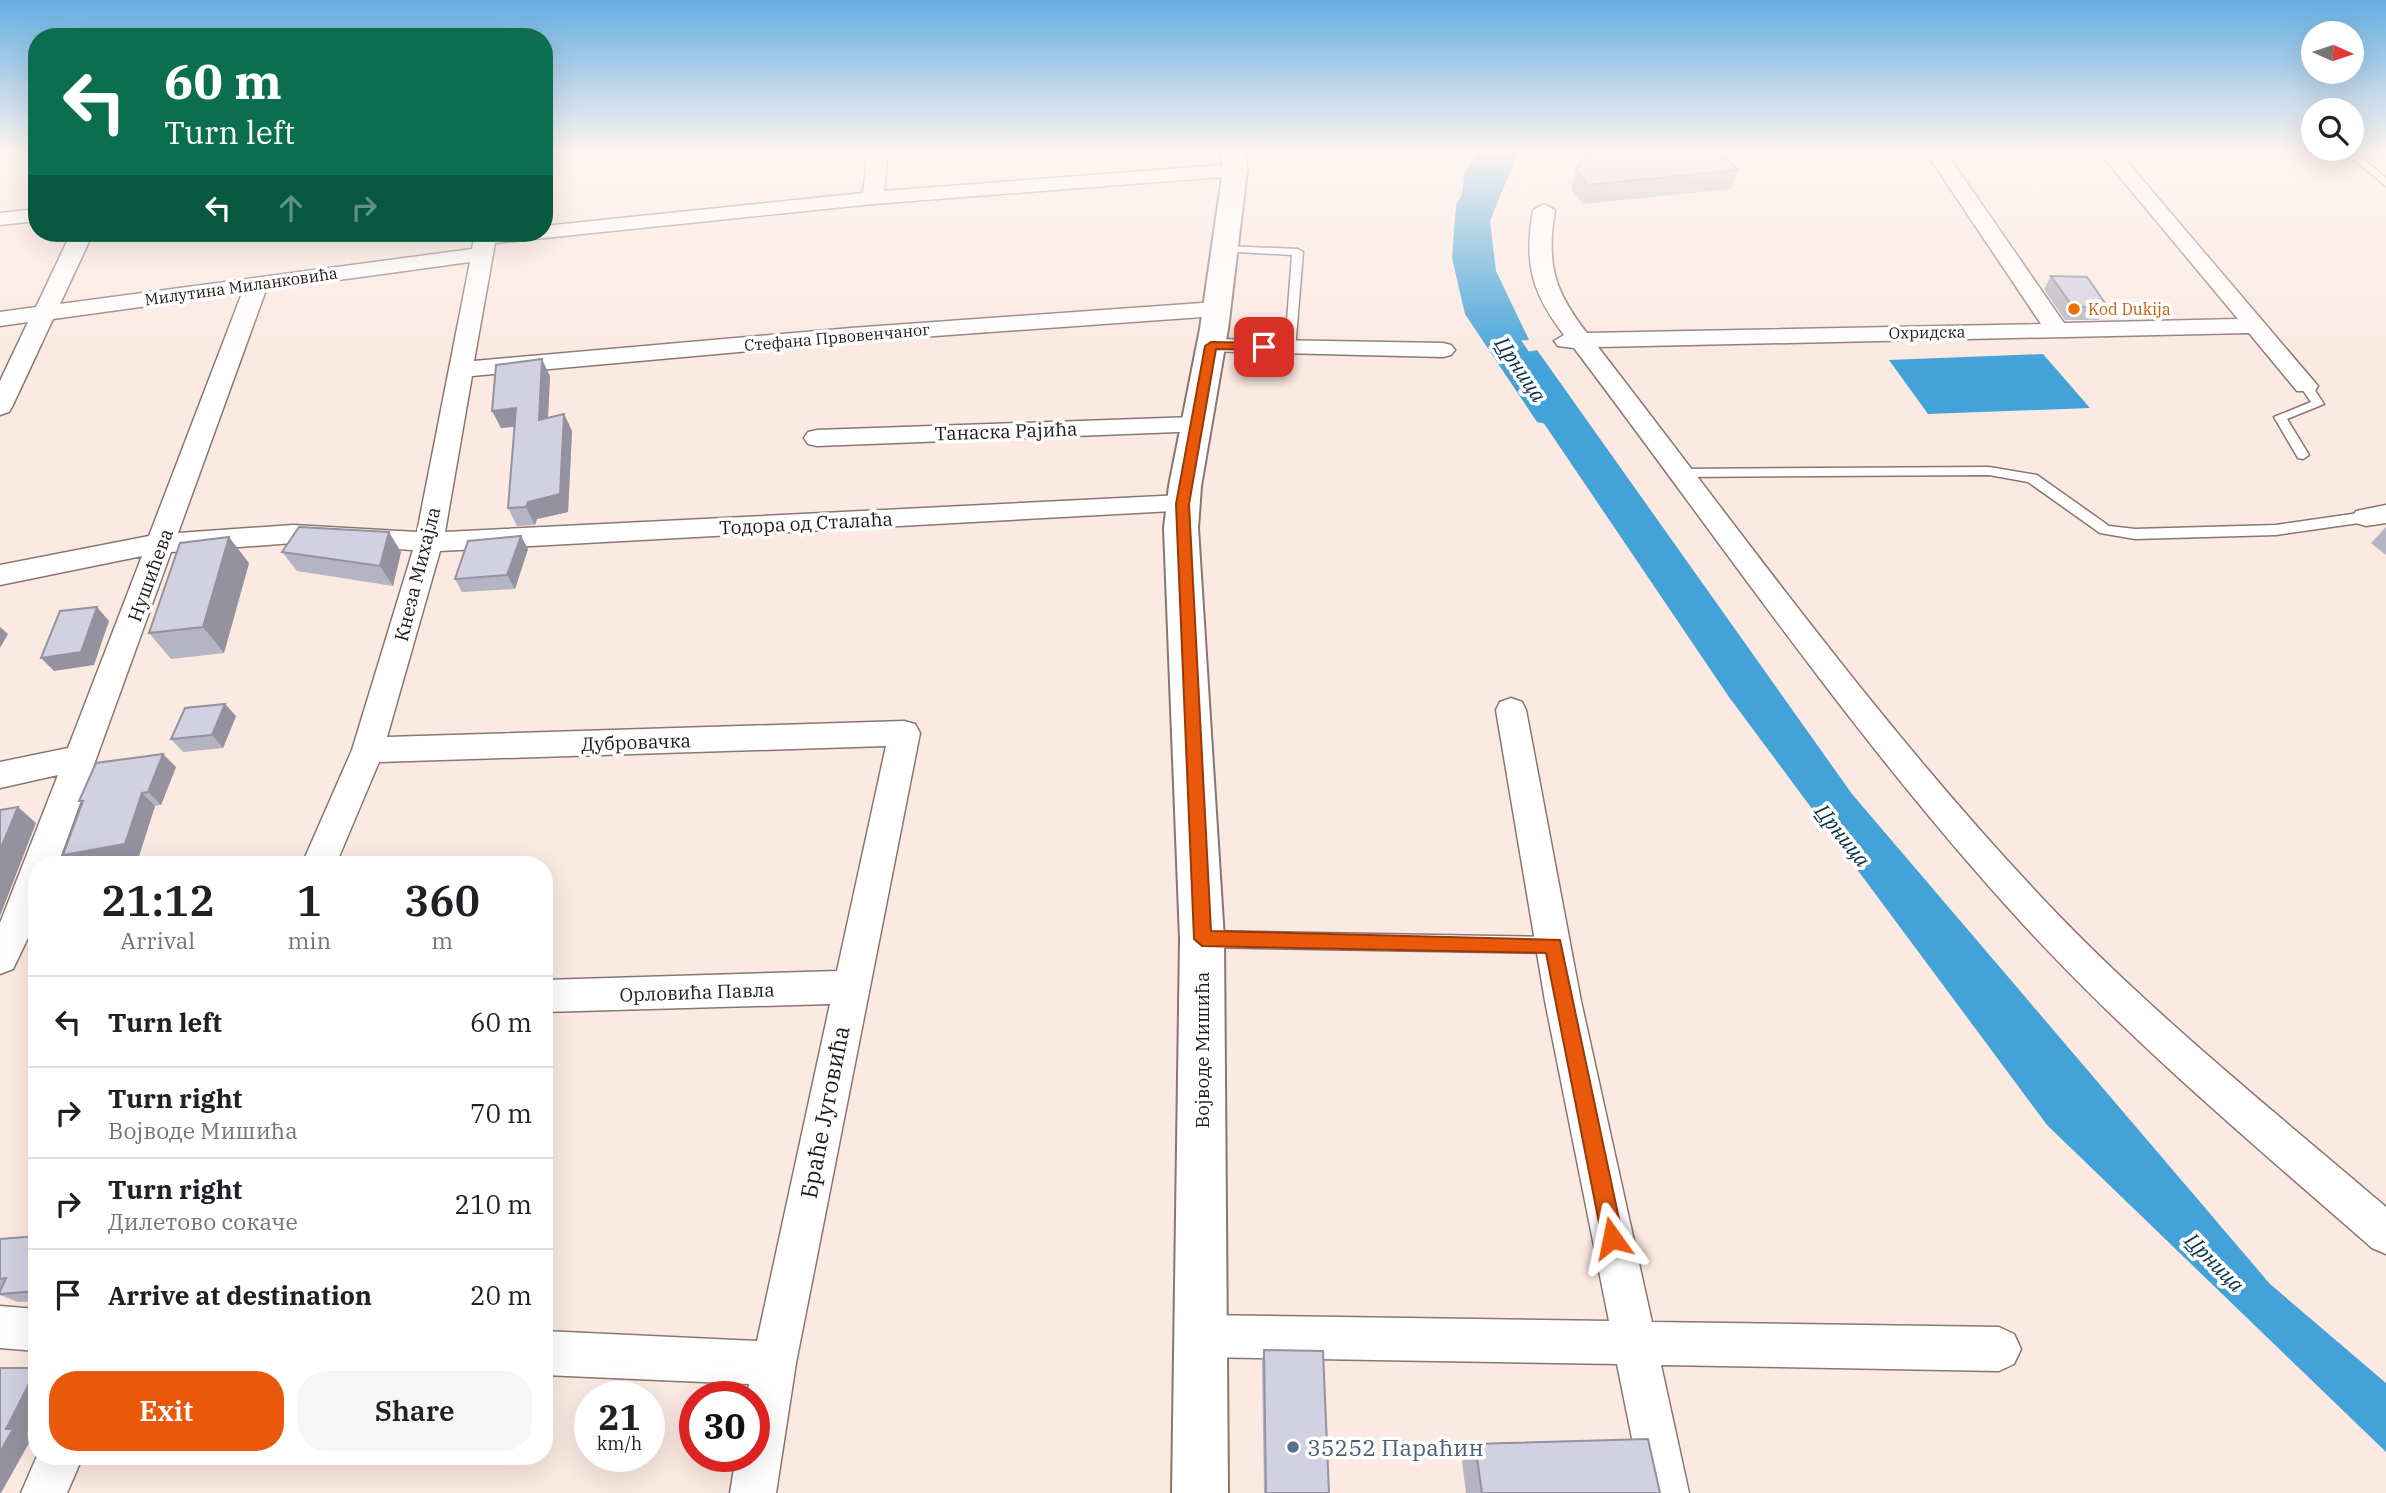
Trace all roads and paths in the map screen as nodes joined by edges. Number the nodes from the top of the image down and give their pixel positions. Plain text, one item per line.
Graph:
1 (654, 221) edge
2 (1227, 221) edge
3 (1542, 221) edge
4 (1983, 221) edge
5 (2167, 221) edge
6 (553, 231) edge
7 (78, 242) edge
8 (485, 242) edge
9 (1224, 250) junction
10 (257, 284) junction
11 (44, 313) junction
12 (0, 319) edge
13 (2257, 326) junction
14 (1214, 328) junction
15 (2057, 330) junction
16 (1570, 341) junction
17 (1291, 347) junction
18 (1443, 351) dead end
19 (459, 370) junction
20 (2306, 386) joint
21 (0, 407) edge
22 (1195, 425) junction
23 (817, 438) dead end
24 (2303, 455) dead end
25 (1680, 473) junction
26 (1182, 504) junction
27 (2376, 516) edge
28 (429, 542) junction
29 (162, 543) junction
30 (0, 575) edge
31 (1511, 710) dead end
32 (904, 733) joint
33 (368, 750) junction
34 (82, 758) junction
35 (0, 775) edge
36 (44, 856) edge
37 (322, 856) edge
38 (28, 897) edge
39 (1202, 939) junction
40 (1553, 945) junction
41 (0, 958) edge
42 (849, 987) junction
43 (553, 996) edge
44 (2386, 1234) edge
45 (0, 1327) edge
46 (28, 1329) edge
47 (1200, 1336) junction
48 (1634, 1344) junction
49 (1998, 1349) dead end
50 (553, 1353) edge
51 (774, 1363) junction
52 (56, 1465) edge
53 (44, 1493) edge
54 (753, 1493) edge
55 (1200, 1493) edge
56 (1666, 1493) edge

1 - 6 street
2 - 9 main road, Војводе Мишића
3 - 16 street
4 - 15 street
5 - 13 street
7 - 11 street
8 - 10 street, Милутина Миланковића
8 - 19 street, Кнеза Михајла
9 - 14 main road, Војводе Мишића
9 - 17 lane
10 - 11 street, Милутина Миланковића
10 - 29 street, Нушићева
11 - 12 street, Милутина Миланковића
11 - 21 street
13 - 15 street, Охридска
13 - 20 street
14 - 17 street, Стефана Првовенчаног
14 - 19 street, Стефана Првовенчаног
14 - 22 main road, Војводе Мишића
15 - 16 street, Охридска
16 - 25 street
17 - 18 street, Стефана Првовенчаног
19 - 28 street, Кнеза Михајла
20 - 24 lane
22 - 23 street, Танаска Рајића
22 - 26 main road, Војводе Мишића
25 - 27 lane
25 - 44 street
26 - 28 street, Тодора од Сталаћа
26 - 39 main road, Војводе Мишића
28 - 29 street, Тодора од Сталаћа
28 - 33 street, Кнеза Михајла
29 - 30 street, Тодора од Сталаћа
29 - 34 street, Нушићева
31 - 40 street
32 - 33 street, Дубровачка
32 - 42 street, Браће Југовића
33 - 37 street, Кнеза Михајла
34 - 35 street
34 - 36 street, Нушићева
38 - 41 street
39 - 40 lane
39 - 47 main road, Војводе Мишића
40 - 48 street
42 - 43 street, Орловића Павла
42 - 51 street, Браће Југовића
45 - 46 street
47 - 48 street
47 - 55 main road, Војводе Мишића
48 - 49 street
48 - 56 street
50 - 51 street
51 - 54 street, Браће Југовића
52 - 53 street

